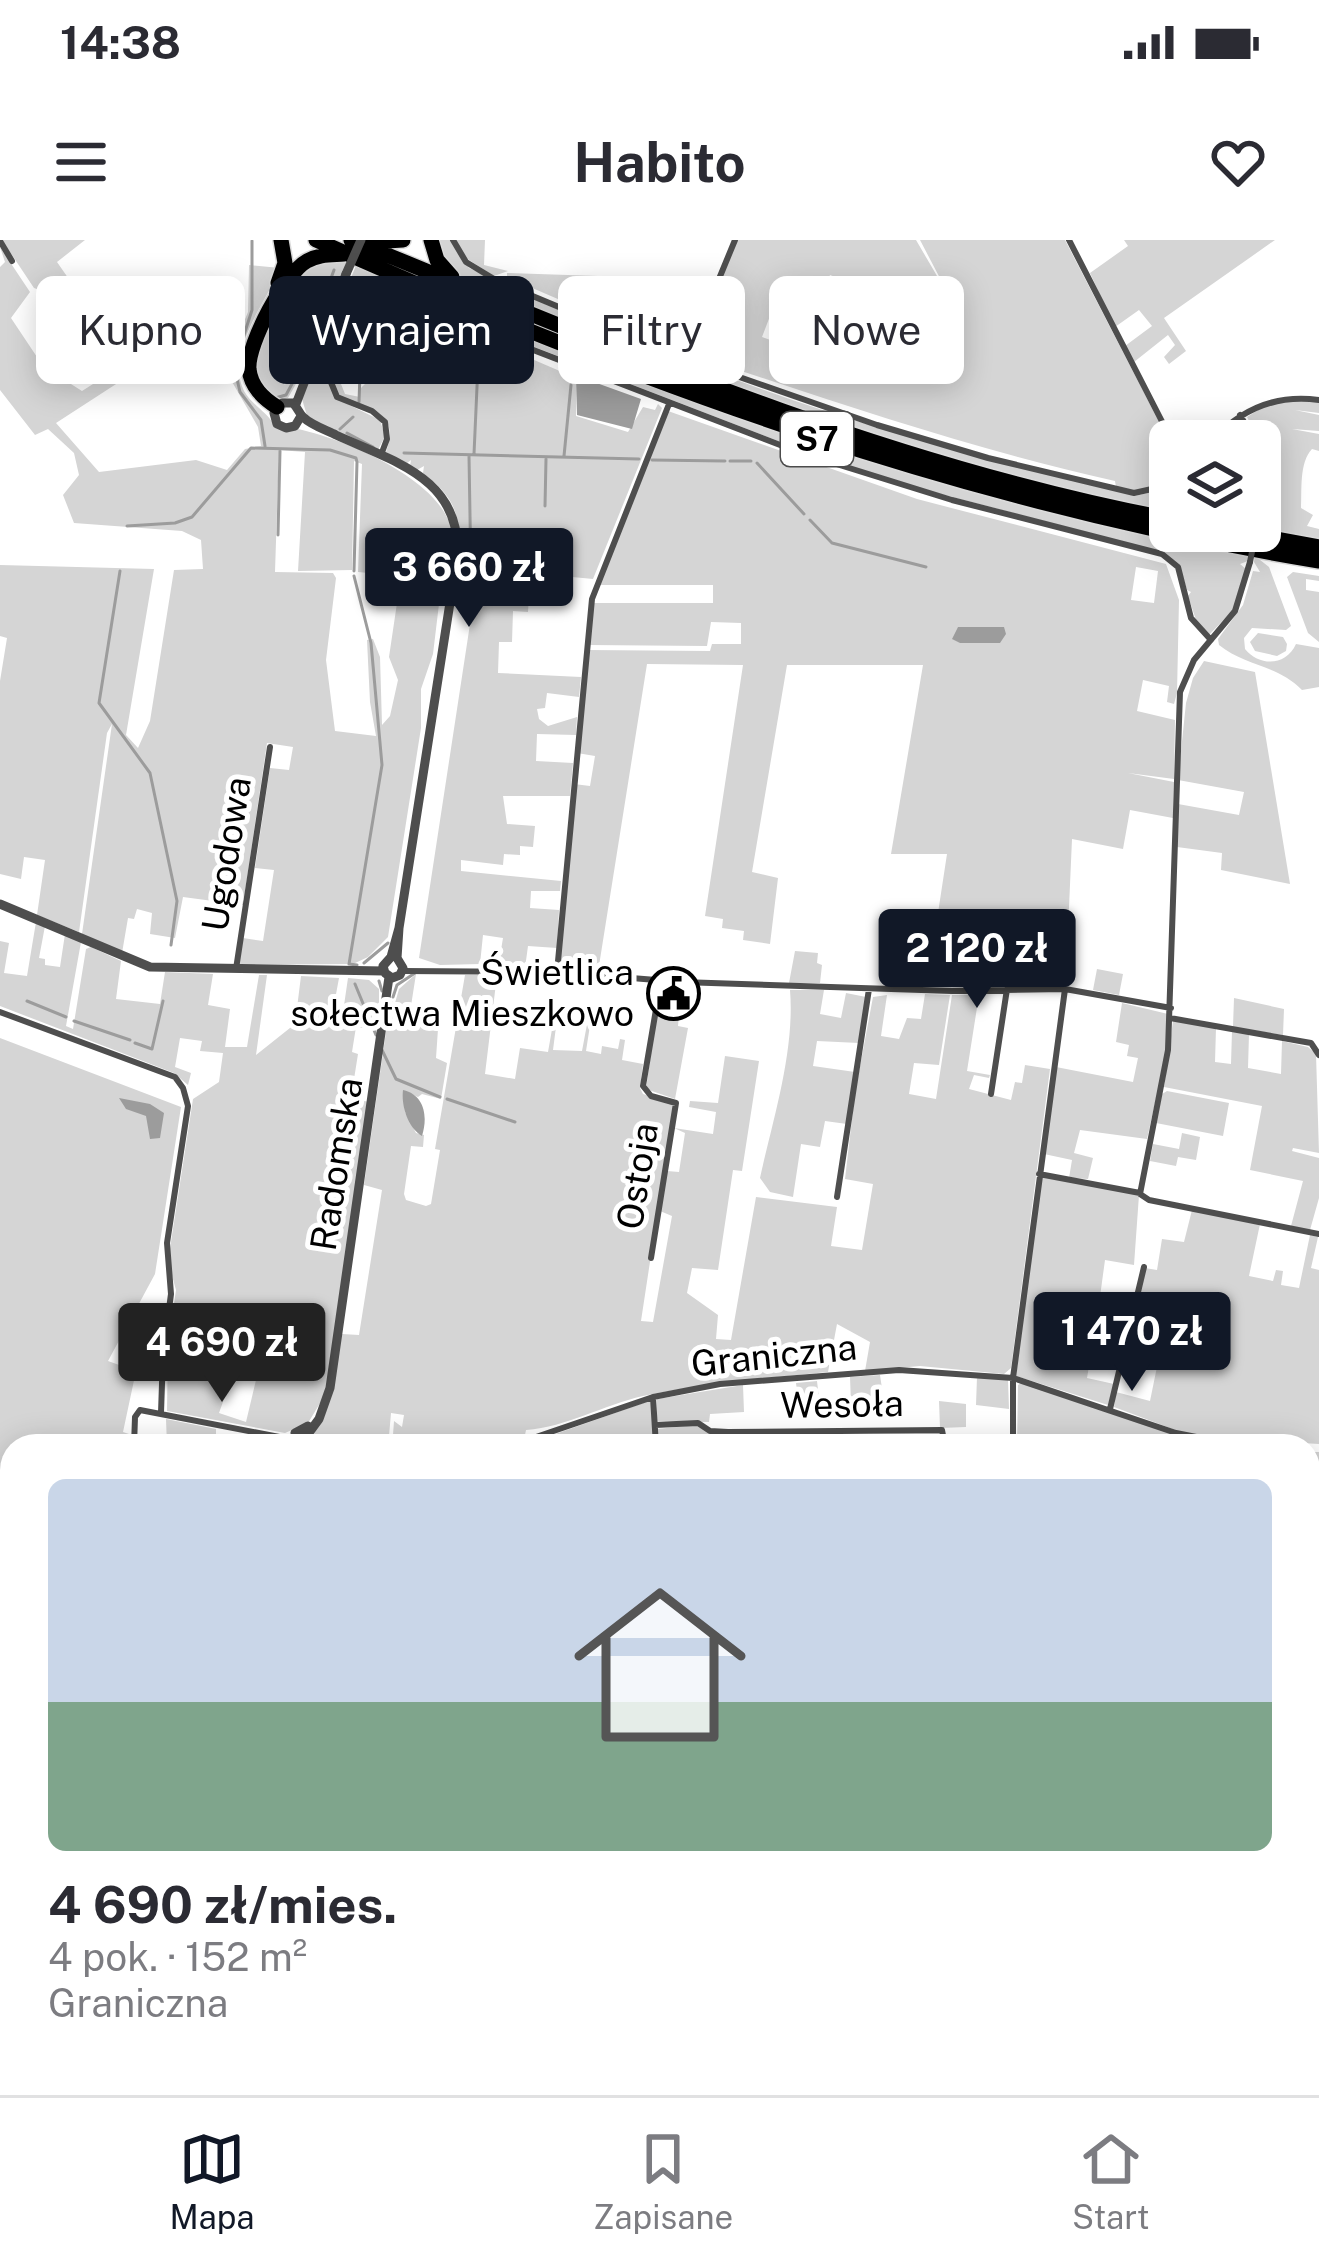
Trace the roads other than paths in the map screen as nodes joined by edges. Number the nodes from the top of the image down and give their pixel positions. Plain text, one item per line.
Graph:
1 (280, 240) edge
2 (316, 240) edge
3 (403, 240) edge
4 (431, 240) edge
5 (453, 240) edge
6 (735, 240) edge
7 (1069, 240) edge
8 (0, 241) edge
9 (353, 244) edge
10 (12, 261) dead end
11 (436, 276) edge
12 (453, 276) edge
13 (720, 276) edge
14 (558, 306) edge
15 (534, 316) edge
16 (745, 379) edge
17 (1319, 400) edge
18 (669, 404) junction
19 (284, 406) junction
20 (1240, 415) junction
21 (300, 420) junction
22 (1161, 420) edge
23 (1235, 420) edge
24 (1243, 420) edge
25 (381, 456) junction
26 (1149, 490) edge
27 (1149, 514) edge
28 (1149, 523) edge
29 (1281, 543) edge
30 (1319, 547) edge
31 (1281, 551) edge
32 (1250, 552) edge
33 (1258, 552) edge
34 (1259, 560) junction
35 (1319, 561) edge
36 (1211, 640) junction
37 (270, 747) dead end
38 (0, 904) edge
39 (393, 968) junction
40 (236, 969) junction
41 (557, 972) junction
42 (661, 980) junction
43 (869, 989) junction
44 (1006, 989) junction
45 (1065, 989) junction
46 (1171, 1008) junction
47 (0, 1012) edge
48 (1170, 1018) junction
49 (1319, 1054) edge
50 (991, 1094) dead end
51 (676, 1102) junction
52 (688, 1104) dead end
53 (1039, 1174) junction
54 (1140, 1193) junction
55 (837, 1197) dead end
56 (1319, 1234) edge
57 (651, 1258) dead end
58 (1144, 1268) dead end
59 (1012, 1378) junction
60 (653, 1397) junction
61 (1110, 1408) junction
62 (161, 1413) junction
63 (655, 1425) junction
64 (135, 1434) edge
65 (260, 1434) edge
66 (305, 1434) edge
67 (545, 1434) edge
68 (655, 1434) edge
69 (943, 1434) edge
70 (1013, 1434) edge
71 (1182, 1434) edge

1 - 19 highway
2 - 9 highway, S7
3 - 9 highway
4 - 12 highway
5 - 14 street
6 - 13 street
7 - 22 street
8 - 10 street
9 - 11 highway, S7
9 - 19 street, bridge
9 - 19 highway
9 - 28 highway, S7
15 - 27 highway, S7
16 - 26 street
17 - 20 street
18 - 25 street
18 - 36 street
18 - 41 street
19 - 21 street
19 - 21 street, Radomska
20 - 23 street
20 - 24 street
21 - 25 street, Radomska
25 - 39 street, Radomska
29 - 30 highway, S7
31 - 35 highway, S7
32 - 34 highway
33 - 34 street, bridge
34 - 36 street
36 - 46 street
37 - 40 street, Ugodowa
38 - 40 street
39 - 40 street
39 - 41 street
39 - 66 street, Radomska
41 - 42 street
42 - 43 street
42 - 51 street, Ostoja
43 - 44 street
43 - 55 street
44 - 45 street
44 - 50 street
45 - 46 street
45 - 53 street
46 - 48 street
47 - 62 street
48 - 49 street
48 - 54 street
51 - 52 street, Ostoja
51 - 57 street, Ostoja
53 - 54 street
53 - 59 street
54 - 56 street
58 - 61 street
59 - 60 street, Graniczna
59 - 61 street, Graniczna
59 - 70 street
60 - 63 street
60 - 67 street, Graniczna
61 - 71 street, Graniczna
62 - 64 street
62 - 65 street, Graniczna
63 - 68 street
63 - 69 street, Wesoła

